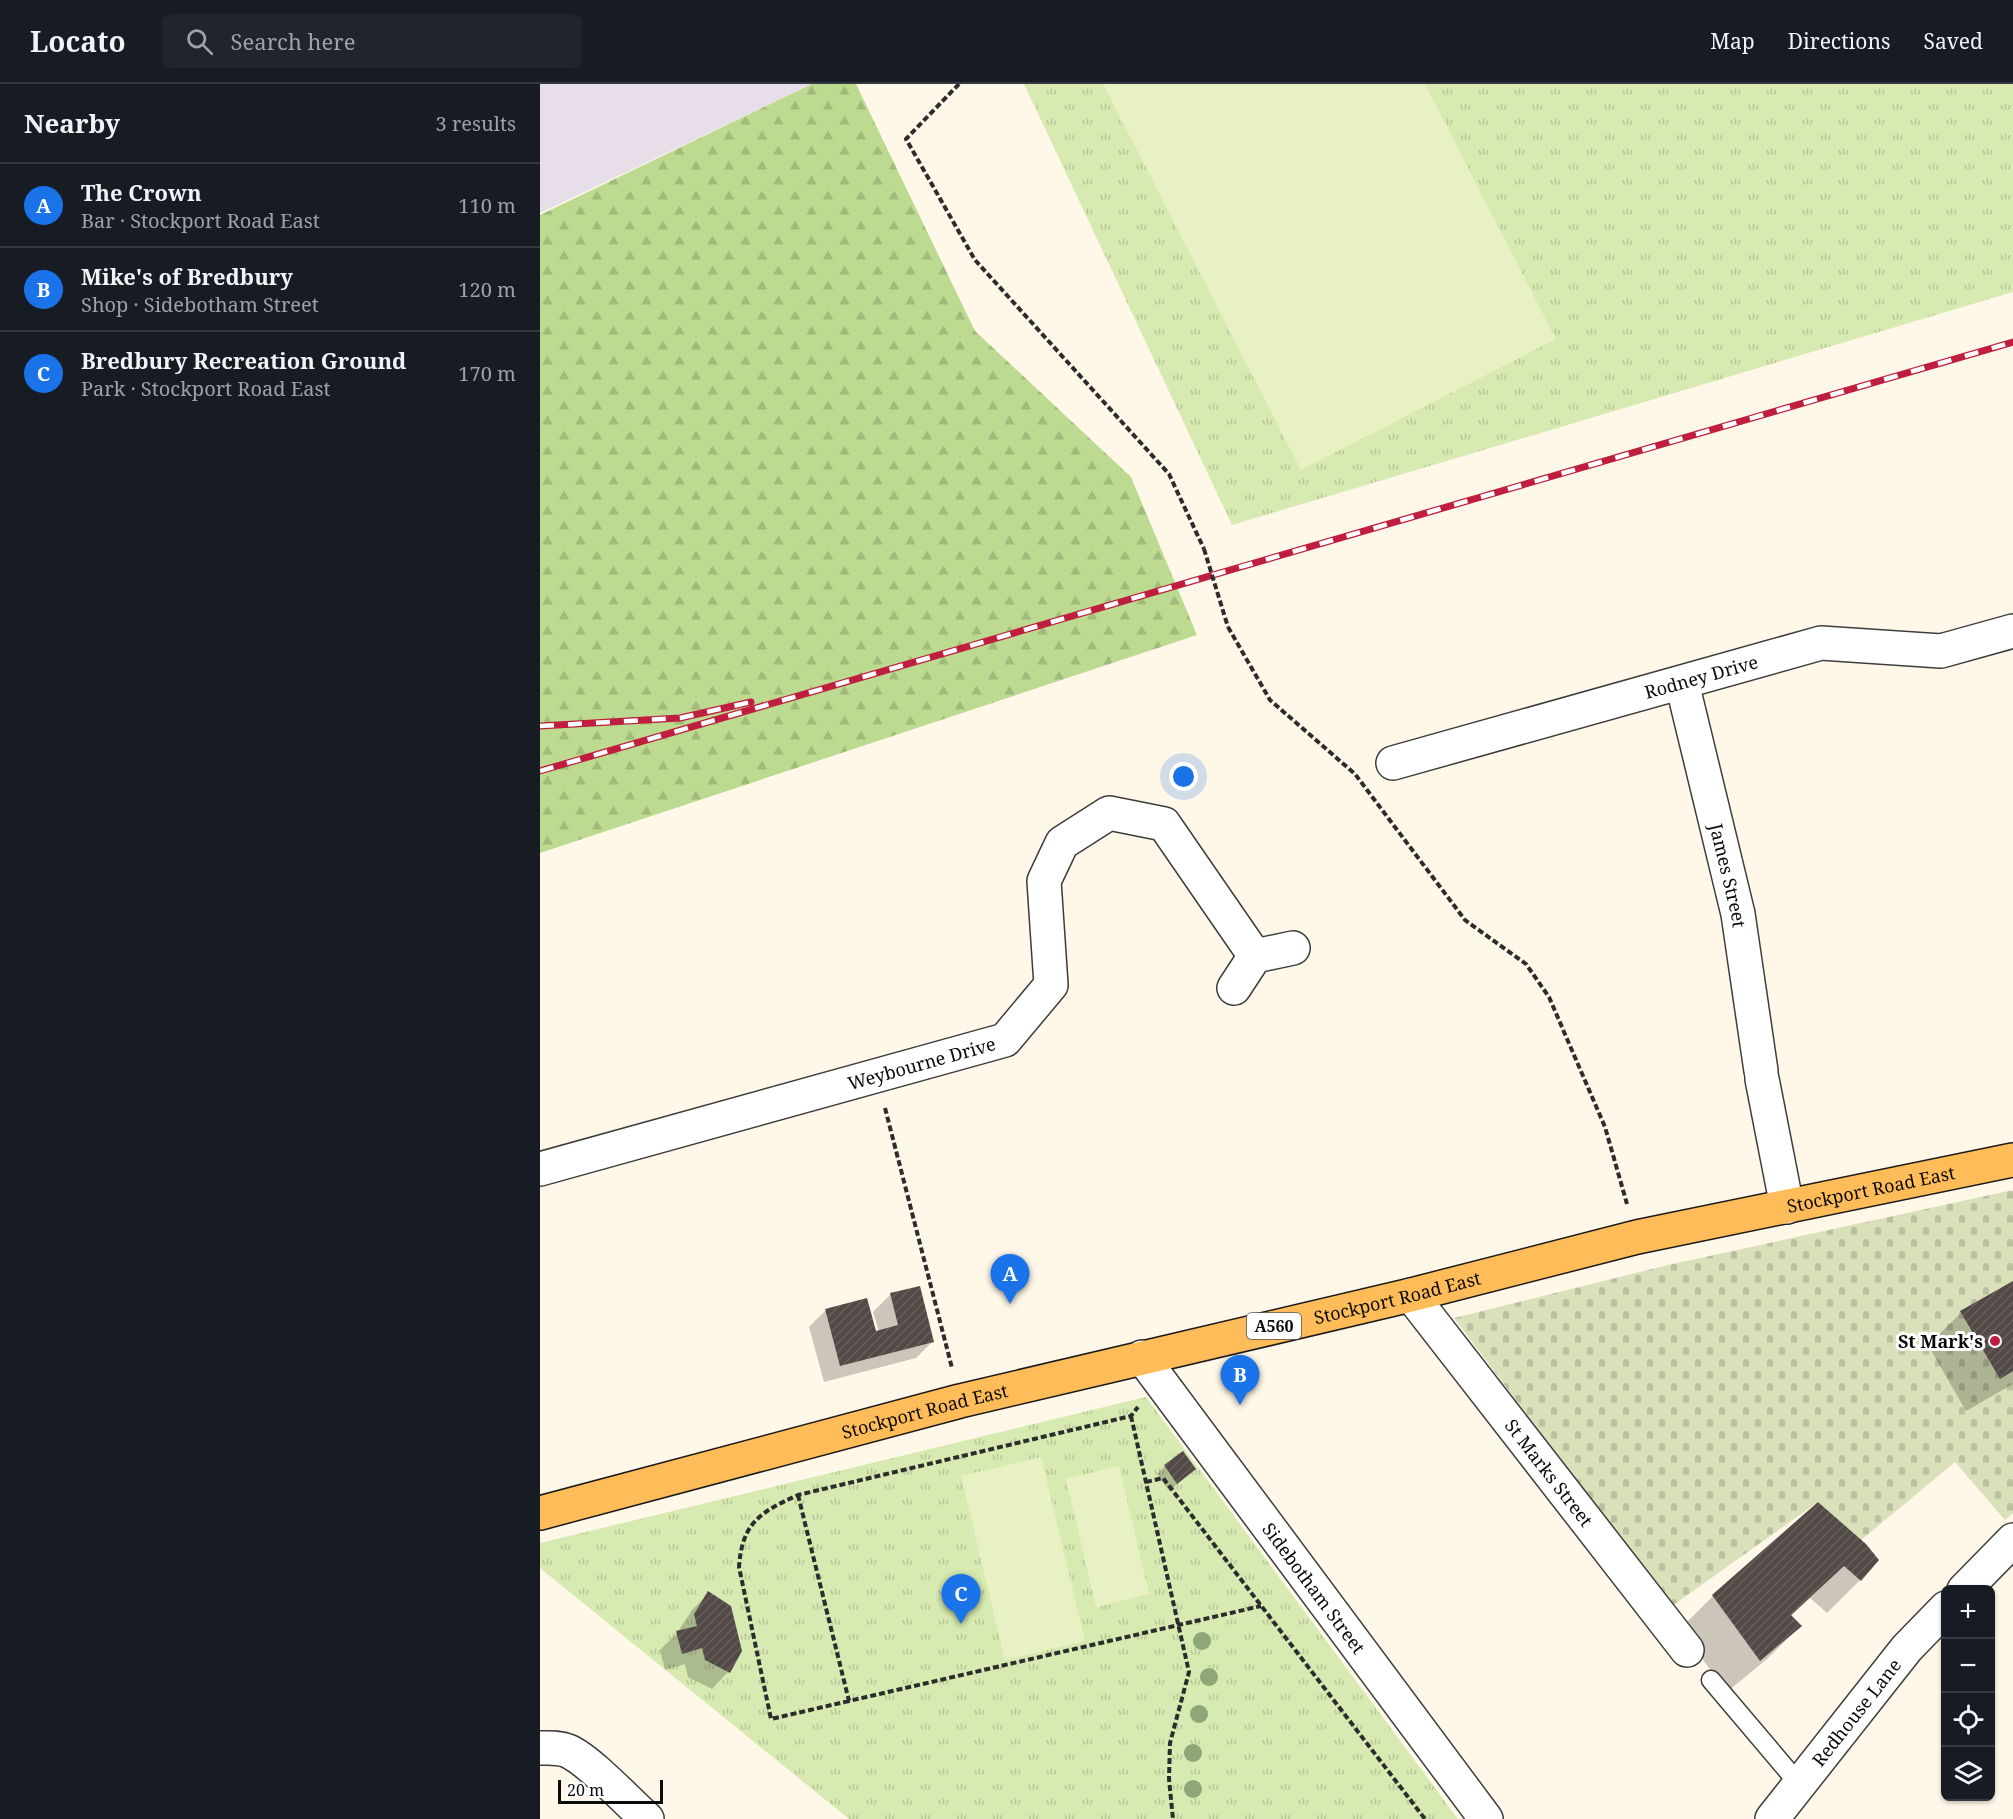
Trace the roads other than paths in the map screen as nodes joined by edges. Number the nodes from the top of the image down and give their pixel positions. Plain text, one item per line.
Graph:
1 (2013, 631) edge
2 (1682, 683) junction
3 (1393, 763) dead end
4 (1293, 948) dead end
5 (1255, 956) junction
6 (1234, 988) dead end
7 (2013, 1160) edge
8 (540, 1169) edge
9 (1787, 1207) junction
10 (1412, 1295) junction
11 (1142, 1357) junction
12 (540, 1513) edge
13 (2013, 1540) edge
14 (1969, 1585) edge
15 (1941, 1613) edge
16 (1687, 1650) dead end
17 (1711, 1680) dead end
18 (540, 1748) edge
19 (1799, 1784) junction
20 (647, 1819) edge
21 (1486, 1819) edge
22 (1772, 1819) edge

1 - 2 street, Rodney Drive
2 - 3 street, Rodney Drive
2 - 9 street, James Street
4 - 5 street
5 - 6 street
5 - 8 street, Weybourne Drive
7 - 9 main road, Stockport Road East / A560
9 - 10 main road, Stockport Road East / A560
10 - 11 main road, Stockport Road East / A560
10 - 16 street, St Marks Street
11 - 12 main road, Stockport Road East / A560
11 - 21 street, Sidebotham Street
13 - 14 street
15 - 19 street, Redhouse Lane
17 - 19 lane
18 - 20 street
19 - 22 street, Redhouse Lane

